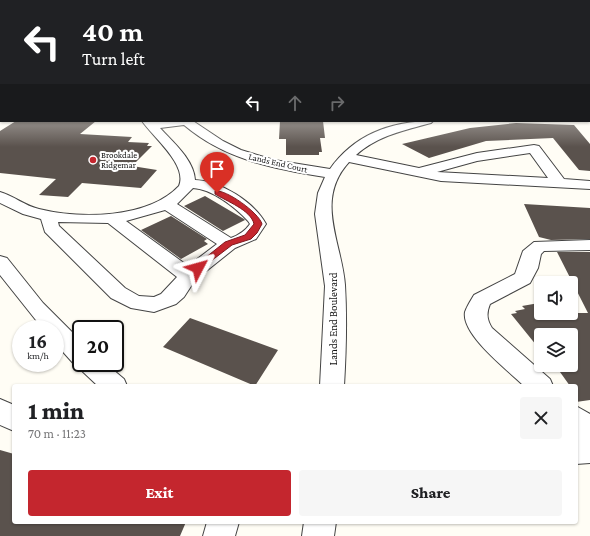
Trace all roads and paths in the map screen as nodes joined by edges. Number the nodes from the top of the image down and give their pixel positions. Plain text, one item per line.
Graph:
1 (174, 122) edge
2 (187, 122) edge
3 (423, 122) edge
4 (150, 124) edge
5 (345, 157) junction
6 (422, 172) junction
7 (333, 174) junction
8 (560, 183) junction
9 (188, 184) junction
10 (590, 184) edge
11 (0, 197) edge
12 (166, 204) junction
13 (48, 216) junction
14 (111, 218) junction
15 (228, 244) junction
16 (590, 245) edge
17 (0, 262) edge
18 (188, 276) junction
19 (72, 346) edge
20 (99, 372) edge
21 (113, 384) edge
22 (332, 384) edge
23 (539, 384) edge
24 (0, 411) edge
25 (12, 418) edge
26 (578, 420) edge
27 (590, 431) edge
28 (590, 450) edge
29 (578, 451) edge
30 (222, 524) edge
31 (320, 524) edge
32 (218, 536) edge
33 (318, 536) edge

1 - 4 street
2 - 7 street, Lands End Court
3 - 5 street, Lands End Boulevard
4 - 9 street
5 - 6 street
5 - 7 street, Lands End Boulevard
6 - 8 street
6 - 8 street
7 - 22 street, Lands End Boulevard
8 - 10 street
9 - 12 street
9 - 15 street
11 - 13 street
12 - 14 street
12 - 15 street
13 - 14 street
13 - 18 street
14 - 18 street
15 - 18 street
16 - 23 street
17 - 19 street
20 - 21 street
24 - 25 street
26 - 27 street
28 - 29 street
30 - 32 street
31 - 33 street

